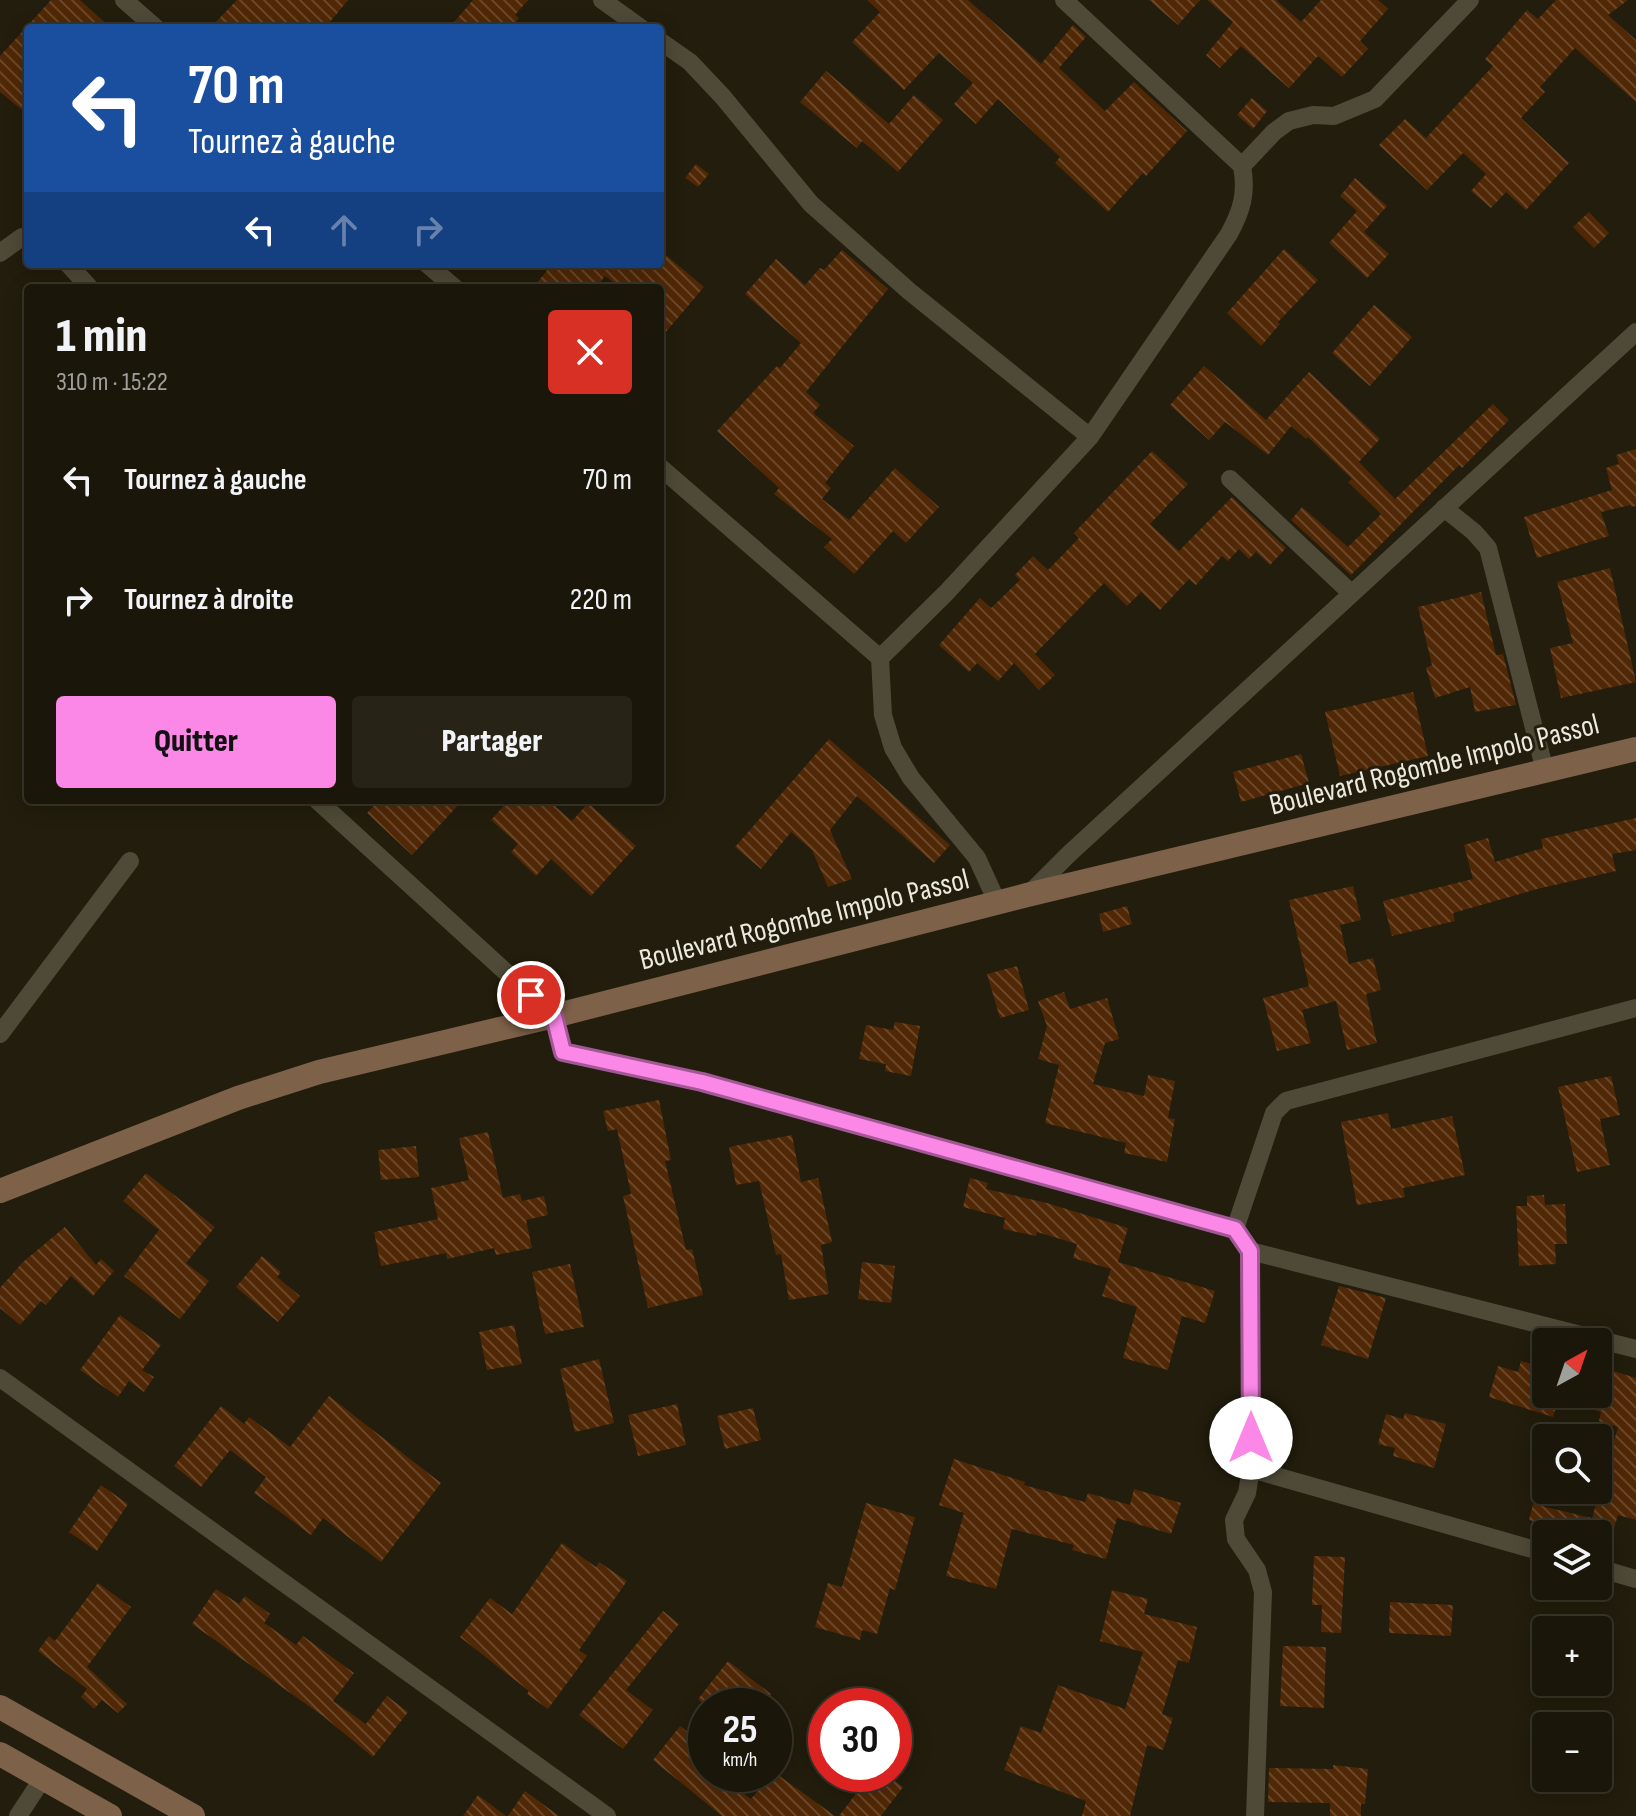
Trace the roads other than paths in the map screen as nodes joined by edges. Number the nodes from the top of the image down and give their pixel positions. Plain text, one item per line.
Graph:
1 (124, 0) edge
2 (602, 0) edge
3 (1064, 0) edge
4 (1462, 2) edge
5 (151, 24) edge
6 (635, 24) edge
7 (664, 44) edge
8 (1242, 166) junction
9 (24, 237) edge
10 (0, 253) edge
11 (72, 268) edge
12 (432, 268) edge
13 (86, 284) edge
14 (450, 284) edge
15 (1636, 332) edge
16 (1090, 437) junction
17 (664, 470) edge
18 (1230, 479) dead end
19 (1444, 508) junction
20 (1351, 593) junction
21 (880, 658) junction
22 (1636, 749) edge
23 (1545, 771) junction
24 (321, 804) edge
25 (130, 861) dead end
26 (1027, 895) junction
27 (998, 904) junction
28 (1636, 1008) edge
29 (554, 1016) junction
30 (0, 1034) edge
31 (0, 1191) edge
32 (1235, 1229) junction
33 (1250, 1251) junction
34 (1636, 1349) edge
35 (0, 1378) edge
36 (1251, 1469) junction
37 (1532, 1549) edge
38 (1612, 1572) edge
39 (1636, 1579) edge
40 (0, 1707) edge
41 (0, 1754) edge
42 (43, 1778) junction
43 (18, 1816) edge
44 (110, 1816) edge
45 (193, 1816) edge
46 (607, 1816) edge
47 (1255, 1816) edge

1 - 5 street
2 - 6 street
3 - 8 street
4 - 8 street
7 - 16 street
8 - 16 street
9 - 10 street
11 - 13 street
12 - 14 street
15 - 19 street
16 - 21 street
17 - 21 street
18 - 20 street
19 - 20 street
19 - 23 street
20 - 26 street
21 - 27 street
22 - 23 street, Boulevard Rogombe Impolo Passol
23 - 26 street, Boulevard Rogombe Impolo Passol
24 - 29 street
25 - 30 street
26 - 27 street, Boulevard Rogombe Impolo Passol
27 - 29 street, Boulevard Rogombe Impolo Passol
28 - 32 street
29 - 31 street, Boulevard Rogombe Impolo Passol
29 - 32 street
32 - 33 street
33 - 34 street
33 - 36 street
35 - 46 street
36 - 37 street
36 - 47 street
38 - 39 street
40 - 45 street
41 - 42 street
42 - 43 street
42 - 44 street

